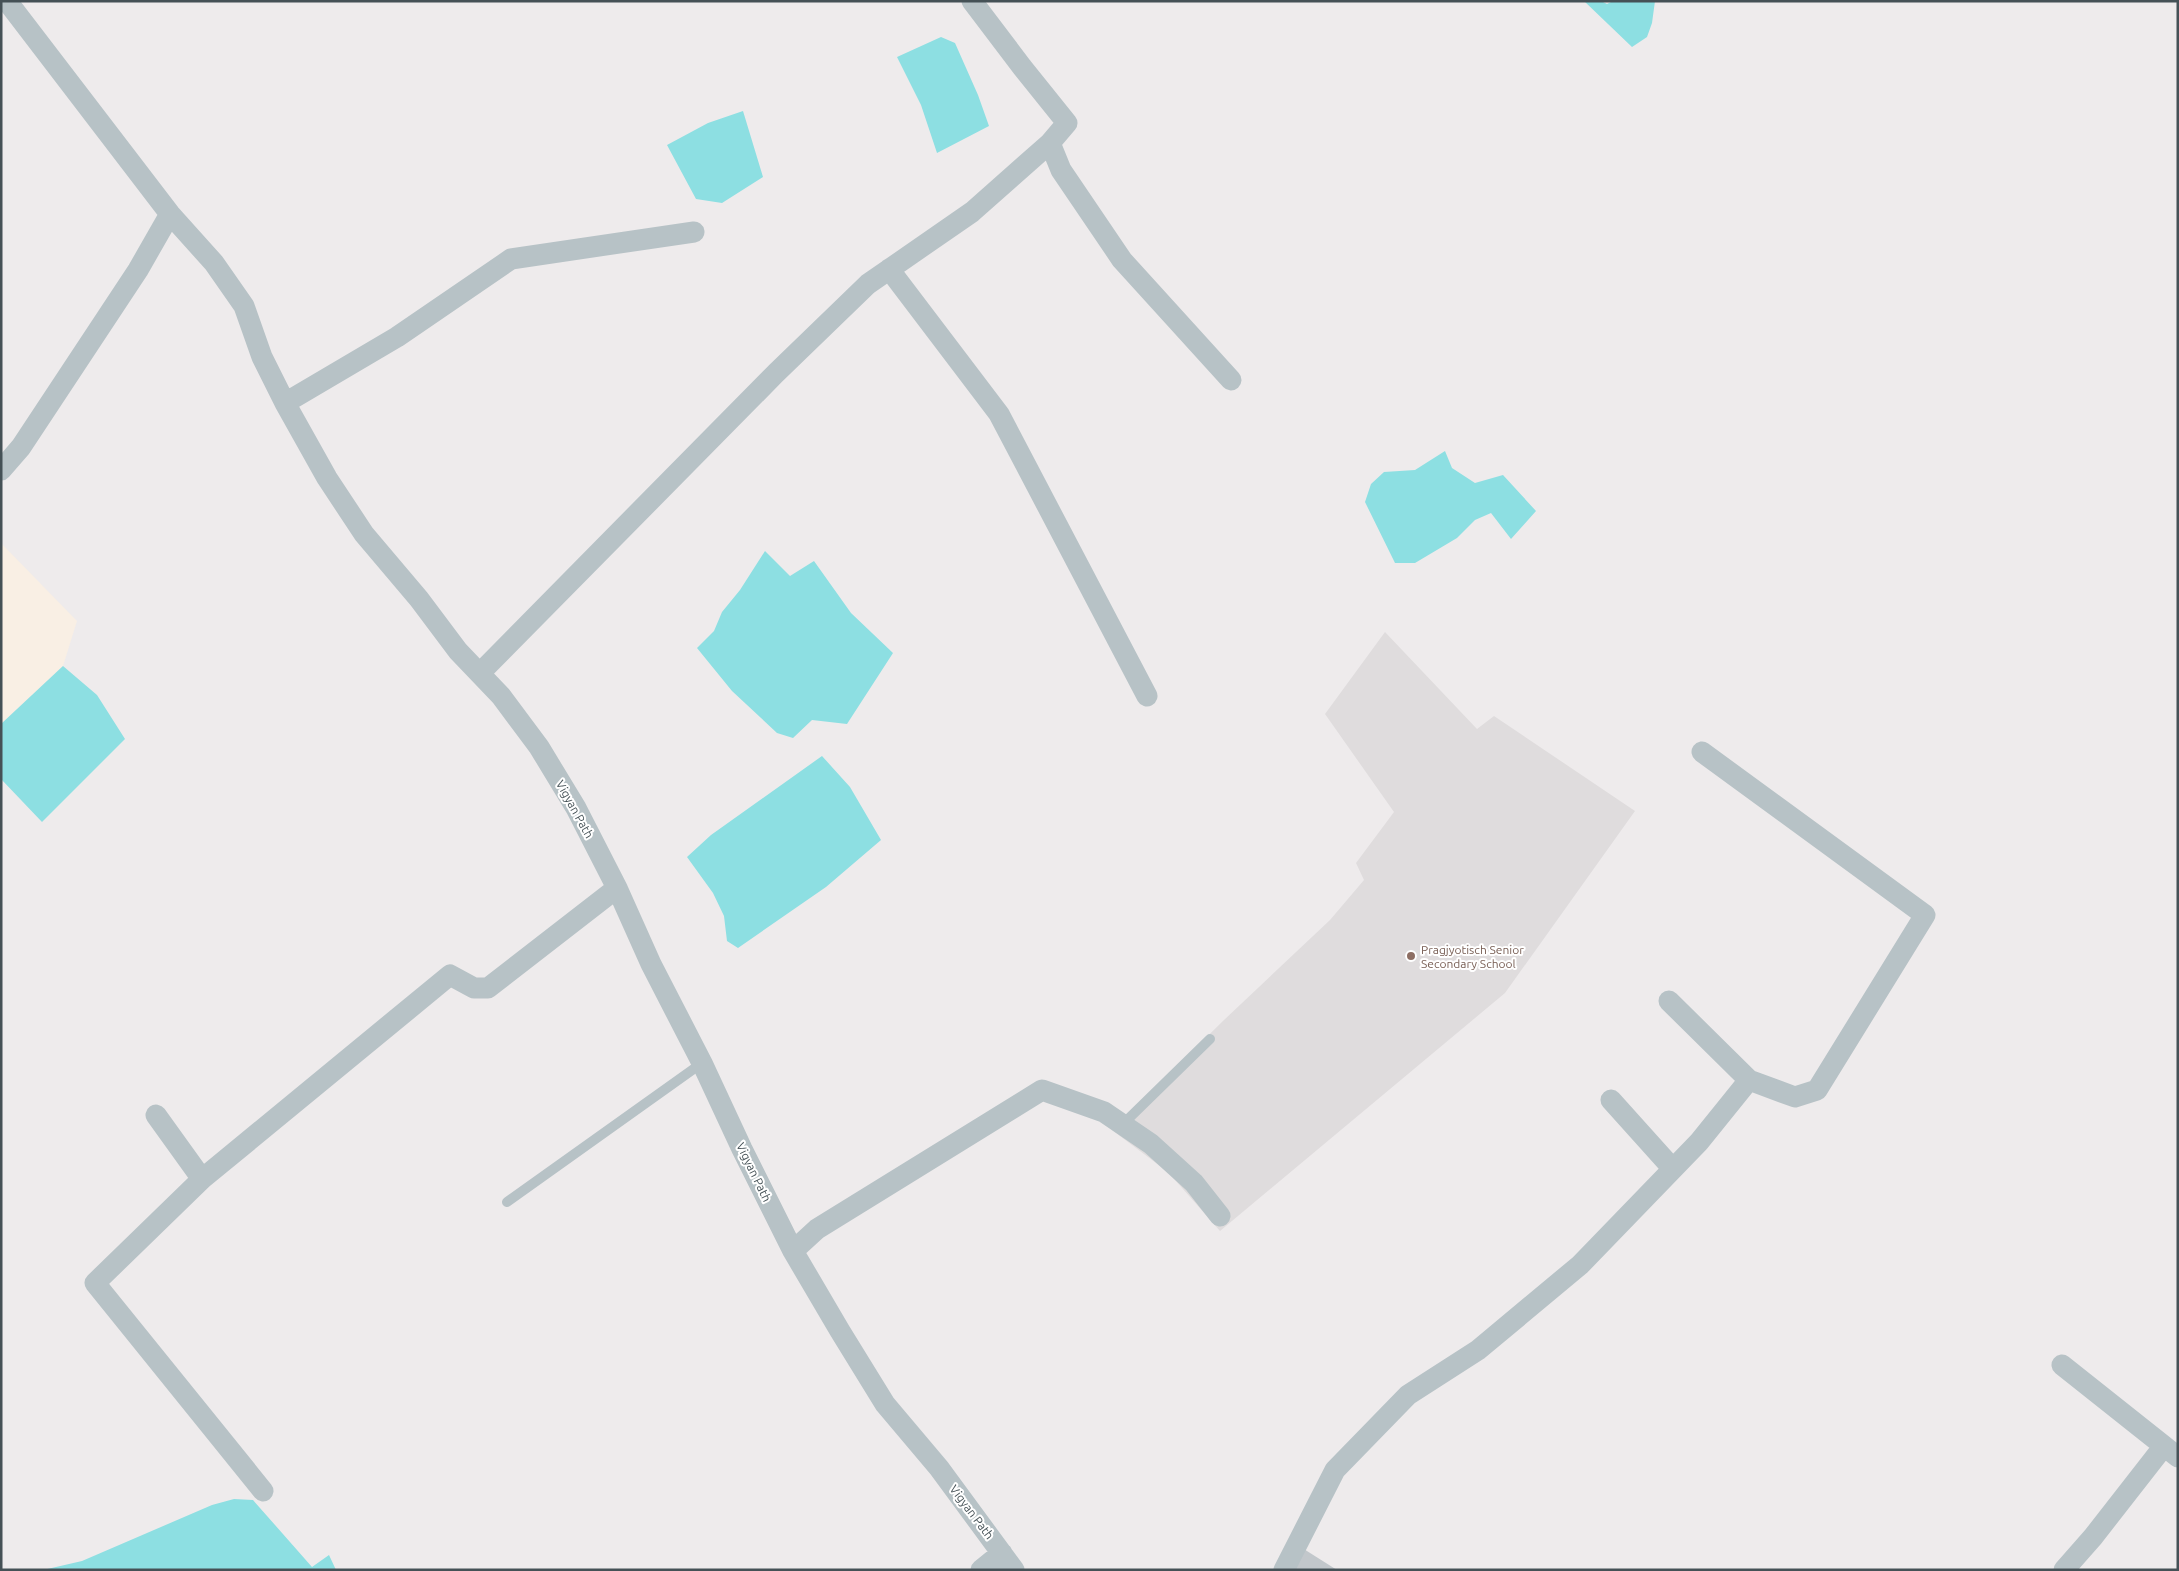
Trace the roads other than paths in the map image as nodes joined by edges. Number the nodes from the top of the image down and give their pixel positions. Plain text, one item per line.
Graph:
1 (8, 1) edge
2 (972, 1) edge
3 (1050, 143) junction
4 (170, 214) junction
5 (694, 232) dead end
6 (889, 269) junction
7 (1231, 380) dead end
8 (285, 403) junction
9 (1, 470) edge
10 (480, 673) junction
11 (1147, 696) dead end
12 (1702, 752) dead end
13 (617, 888) junction
14 (1669, 1001) dead end
15 (1210, 1039) dead end
16 (702, 1063) junction
17 (1749, 1080) junction
18 (1611, 1100) dead end
19 (156, 1114) dead end
20 (1122, 1124) junction
21 (1673, 1169) junction
22 (202, 1179) junction
23 (507, 1202) dead end
24 (1220, 1216) dead end
25 (793, 1251) junction
26 (2062, 1365) dead end
27 (2171, 1452) edge
28 (263, 1491) dead end
29 (1008, 1561) edge
30 (981, 1570) edge
31 (1284, 1570) edge
32 (2064, 1570) edge

1 - 4 street, Vigyan Path
2 - 3 street
3 - 6 street
3 - 7 street
4 - 8 street, Vigyan Path
4 - 9 street
5 - 8 street
6 - 10 street
6 - 11 street
8 - 10 street, Vigyan Path
10 - 13 street, Vigyan Path
12 - 17 street
13 - 16 street, Vigyan Path
13 - 22 street
14 - 17 street
15 - 20 lane
16 - 23 lane
16 - 25 street, Vigyan Path
17 - 21 street
18 - 21 street
19 - 22 street
20 - 24 street
20 - 25 street
21 - 31 street
22 - 28 street
25 - 29 street, Vigyan Path
26 - 27 street
27 - 32 street
29 - 30 street

